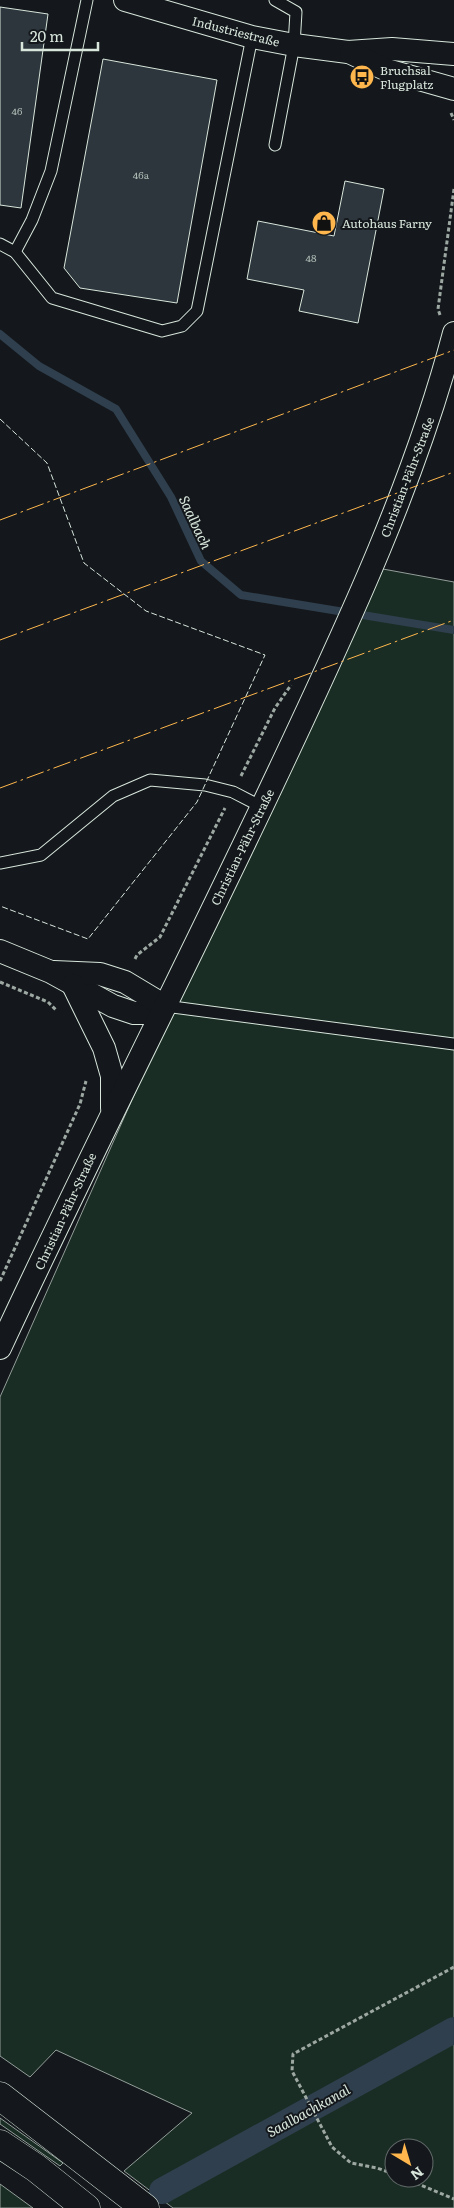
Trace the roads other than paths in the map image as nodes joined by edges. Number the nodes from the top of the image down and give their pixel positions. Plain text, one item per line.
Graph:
1 (87, 0) edge
2 (125, 0) edge
3 (275, 0) edge
4 (252, 37) junction
5 (294, 45) junction
6 (348, 52) junction
7 (454, 54) edge
8 (454, 89) edge
9 (275, 145) dead end
10 (0, 244) edge
11 (14, 252) junction
12 (452, 342) edge
13 (262, 807) junction
14 (0, 863) edge
15 (0, 951) edge
16 (51, 972) junction
17 (73, 985) junction
18 (165, 1006) junction
19 (454, 1044) edge
20 (112, 1111) junction
21 (0, 1348) edge
22 (0, 2096) edge
23 (0, 2144) edge
24 (86, 2208) edge
25 (145, 2208) edge

1 - 11 lane
2 - 4 street, Industriestraße
3 - 5 lane
4 - 5 street, Industriestraße
4 - 11 lane
5 - 6 street, Industriestraße
5 - 9 lane
6 - 7 street, Industriestraße
6 - 8 street, Industriestraße
10 - 11 lane
12 - 13 street, Christian-Pähr-Straße
13 - 14 lane
13 - 18 street, Christian-Pähr-Straße
15 - 16 street
16 - 17 street
16 - 18 street
17 - 18 street
17 - 20 street
18 - 19 lane
18 - 20 street, Christian-Pähr-Straße
20 - 21 street, Christian-Pähr-Straße
22 - 25 main road
23 - 24 main road

